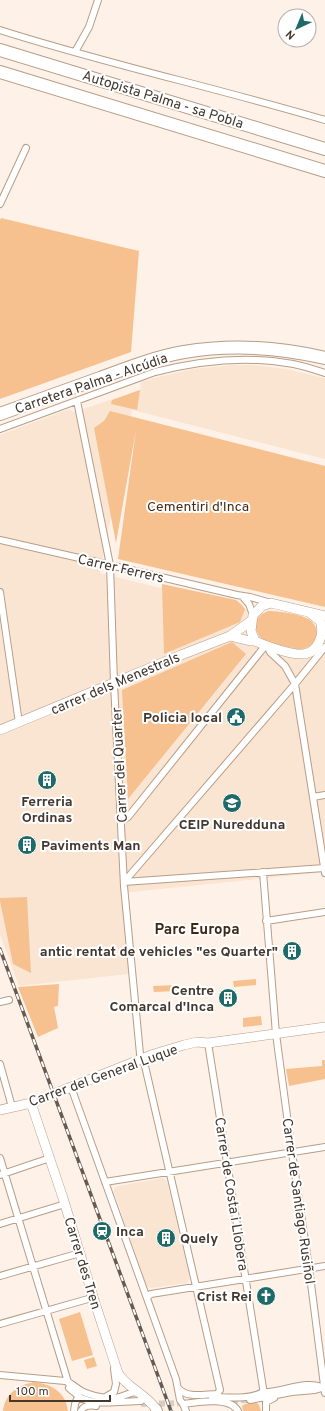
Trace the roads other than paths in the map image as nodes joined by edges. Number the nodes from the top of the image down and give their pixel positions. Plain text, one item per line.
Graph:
1 (98, 0) edge
2 (0, 30) edge
3 (0, 50) edge
4 (75, 52) junction
5 (0, 72) edge
6 (325, 120) edge
7 (26, 148) dead end
8 (325, 149) edge
9 (325, 171) edge
10 (0, 204) edge
11 (325, 350) edge
12 (325, 358) edge
13 (325, 372) edge
14 (77, 401) junction
15 (0, 406) edge
16 (0, 414) edge
17 (0, 429) edge
18 (0, 540) edge
19 (110, 565) junction
20 (0, 592) edge
21 (242, 596) junction
22 (271, 603) junction
23 (310, 613) junction
24 (325, 616) edge
25 (252, 618) junction
26 (230, 636) junction
27 (255, 641) junction
28 (322, 643) edge
29 (266, 646) junction
30 (114, 683) junction
31 (295, 684) junction
32 (19, 723) junction
33 (0, 730) edge
34 (325, 795) edge
35 (313, 797) junction
36 (122, 818) junction
37 (325, 871) edge
38 (263, 872) junction
39 (124, 882) junction
40 (325, 912) edge
41 (266, 921) junction
42 (9, 1000) dead end
43 (0, 1002) edge
44 (325, 1027) edge
45 (276, 1034) junction
46 (208, 1043) junction
47 (142, 1059) junction
48 (0, 1064) edge
49 (3, 1082) edge
50 (71, 1087) junction
51 (31, 1103) junction
52 (12, 1107) junction
53 (0, 1110) edge
54 (325, 1147) edge
55 (292, 1152) junction
56 (0, 1158) edge
57 (50, 1158) junction
58 (228, 1163) junction
59 (169, 1172) junction
60 (2, 1174) edge
61 (105, 1182) junction
62 (65, 1204) junction
63 (19, 1219) junction
64 (0, 1224) edge
65 (80, 1253) junction
66 (33, 1266) junction
67 (325, 1266) edge
68 (309, 1268) junction
69 (0, 1276) edge
70 (245, 1279) junction
71 (196, 1287) junction
72 (92, 1295) junction
73 (147, 1297) junction
74 (48, 1311) junction
75 (0, 1324) edge
76 (113, 1361) junction
77 (0, 1375) edge
78 (60, 1380) junction
79 (68, 1382) junction
80 (178, 1388) junction
81 (325, 1389) edge
82 (72, 1390) junction
83 (315, 1390) junction
84 (263, 1392) junction
85 (103, 1396) junction
86 (241, 1397) junction
87 (83, 1399) junction
88 (140, 1399) junction
89 (250, 1400) tunnel mouth
90 (185, 1401) junction
91 (236, 1407) edge
92 (157, 1410) edge
93 (79, 1411) edge
94 (186, 1411) edge
95 (266, 1411) edge

1 - 4 street
2 - 4 street
3 - 8 highway, Autopista Palma - sa Pobla
4 - 6 street
5 - 9 highway, Autopista Palma - sa Pobla
7 - 10 street
11 - 15 highway, Carretera Palma - Alcúdia
12 - 16 highway, Carretera Palma - Alcúdia
13 - 14 street
14 - 17 street
14 - 19 street, Carrer del Quarter
18 - 19 street, Carrer Ferrers
19 - 21 street, Carrer Ferrers
19 - 30 street, Carrer del Quarter
20 - 32 street
21 - 22 street, Carrer Ferrers
21 - 25 street
22 - 23 main road
22 - 25 main road
23 - 24 main road
23 - 28 main road
25 - 26 main road, carrer dels Menestrals
25 - 27 main road
26 - 27 main road
26 - 30 main road, carrer dels Menestrals
27 - 29 main road
28 - 29 main road
28 - 31 street
29 - 31 street
29 - 36 street
30 - 32 main road, carrer dels Menestrals
30 - 36 street, Carrer del Quarter
31 - 35 street
31 - 39 street
32 - 33 main road, carrer dels Menestrals
34 - 35 street
35 - 37 street
36 - 39 street, Carrer del Quarter
37 - 38 street
38 - 39 street
38 - 41 street, Carrer de Santiago Rusiñol
39 - 47 street, Carrer del Quarter
40 - 41 street
41 - 45 street, Carrer de Santiago Rusiñol
42 - 43 street
44 - 45 main road, Carrer del General Luque
45 - 46 main road, Carrer del General Luque
45 - 55 street, Carrer de Santiago Rusiñol
46 - 47 main road, Carrer del General Luque
46 - 58 street, Carrer de Costa i Llobera
47 - 50 main road, Carrer del General Luque
47 - 59 street, Carrer del Quarter
48 - 49 street
49 - 52 street
50 - 51 main road, Carrer del General Luque
50 - 61 street
51 - 52 main road, Carrer del General Luque
51 - 57 main road, Carrer des Tren
52 - 53 main road, Carrer del General Luque
54 - 55 street
55 - 58 street
55 - 68 street, Carrer de Santiago Rusiñol
56 - 60 street
57 - 60 street
57 - 62 main road, Carrer des Tren
58 - 59 street
58 - 70 street, Carrer de Costa i Llobera
59 - 61 street
59 - 71 street, Carrer del Quarter
60 - 63 street
61 - 73 street
62 - 63 street
62 - 65 main road, Carrer des Tren
63 - 64 street
63 - 66 street
65 - 66 street
65 - 72 main road, Carrer des Tren
66 - 69 street
66 - 74 street
67 - 68 street
68 - 70 street
68 - 81 street, Carrer de Santiago Rusiñol
70 - 71 street
70 - 84 street, Carrer de Costa i Llobera
71 - 73 street
71 - 80 street, Carrer del Quarter
72 - 74 street
72 - 76 main road, Carrer des Tren
73 - 80 street
74 - 75 street
74 - 79 street
76 - 85 street
76 - 88 main road, Carrer des Tren
77 - 78 street
78 - 79 street
78 - 82 street
79 - 82 street
79 - 85 street
80 - 90 street
81 - 83 street
81 - 84 street
82 - 87 street
83 - 89 street
83 - 95 street
84 - 86 street
85 - 88 street
86 - 90 street
86 - 91 street
87 - 88 street
87 - 93 street
88 - 92 main road, Carrer des Tren
88 - 93 street
90 - 91 street
90 - 94 street

